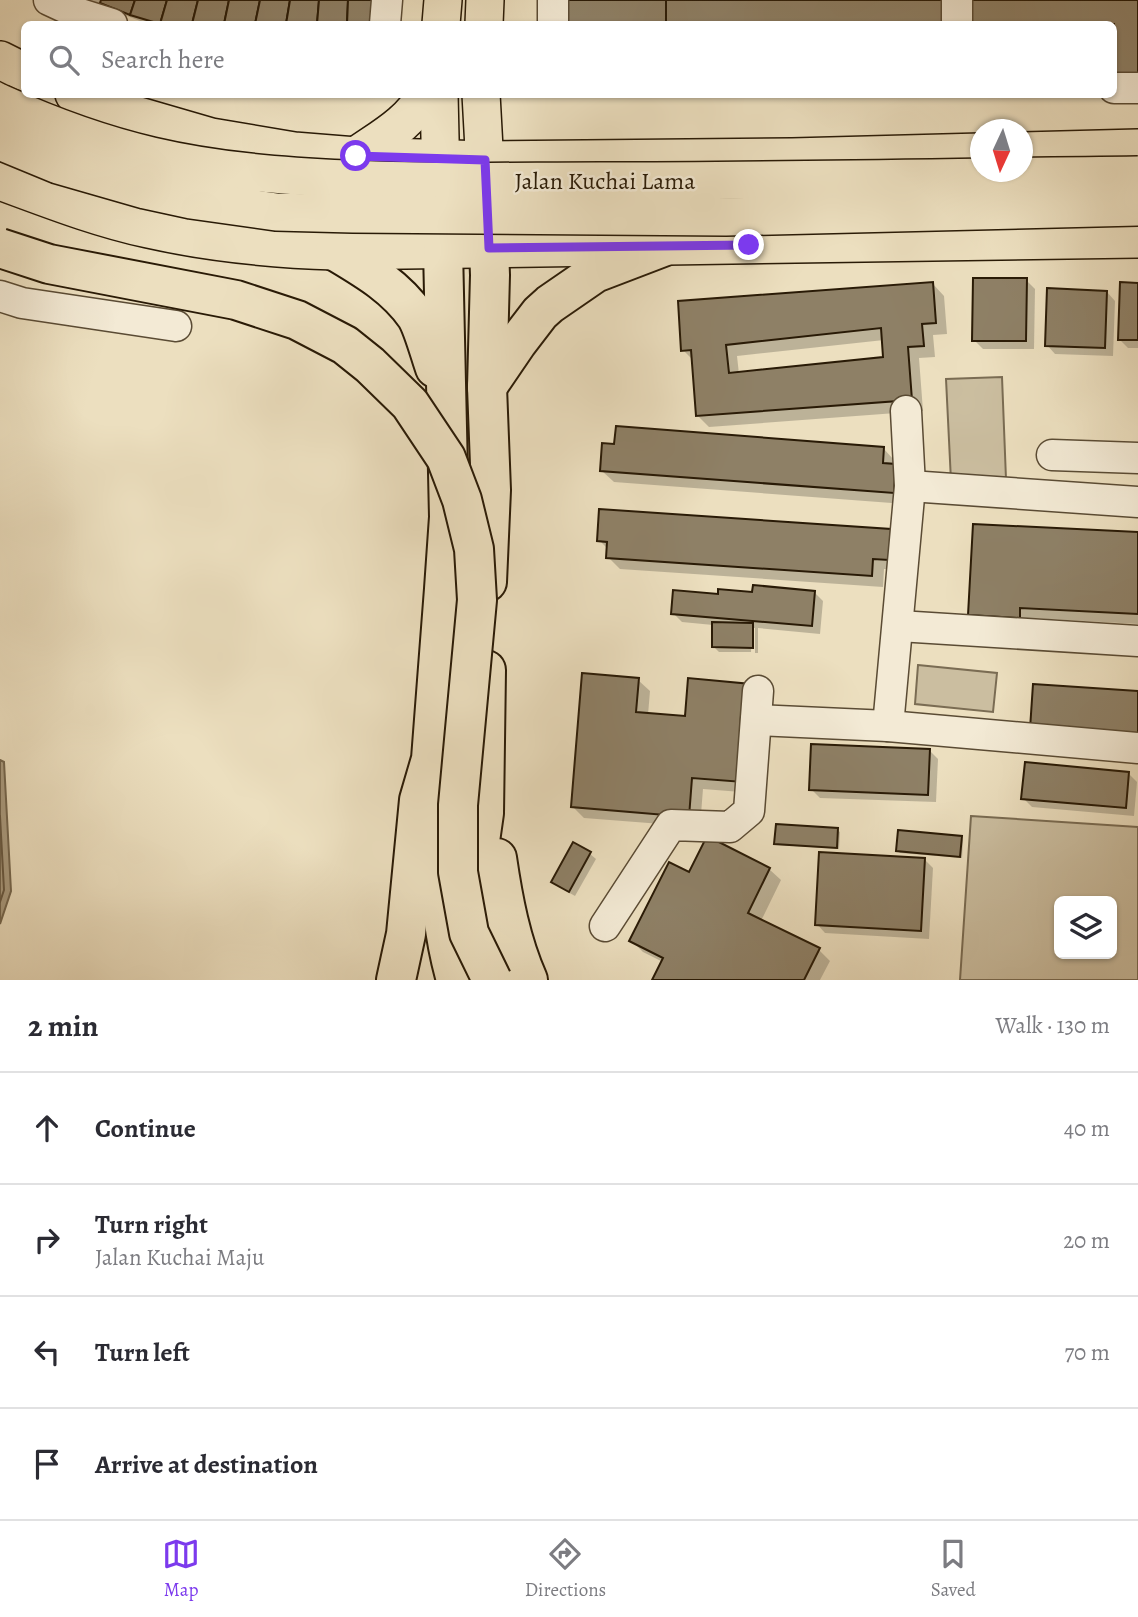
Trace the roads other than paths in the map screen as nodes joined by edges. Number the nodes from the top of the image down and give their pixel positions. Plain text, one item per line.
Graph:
1 (49, 0) edge
2 (387, 0) edge
3 (443, 0) edge
4 (485, 0) edge
5 (553, 0) edge
6 (957, 0) edge
7 (103, 21) edge
8 (385, 21) edge
9 (441, 21) edge
10 (484, 21) edge
11 (553, 21) edge
12 (957, 21) edge
13 (0, 60) edge
14 (21, 70) edge
15 (1117, 88) edge
16 (1138, 88) edge
17 (83, 98) edge
18 (424, 98) edge
19 (439, 98) edge
20 (481, 98) edge
21 (483, 98) edge
22 (0, 103) edge
23 (0, 141) edge
24 (1138, 148) edge
25 (294, 151) junction
26 (1033, 151) edge
27 (970, 152) edge
28 (356, 156) junction
29 (637, 158) junction
30 (441, 159) junction
31 (545, 159) junction
32 (485, 160) junction
33 (1138, 175) edge
34 (0, 181) edge
35 (1138, 207) edge
36 (1138, 239) edge
37 (649, 247) junction
38 (0, 248) edge
39 (489, 248) junction
40 (443, 249) junction
41 (282, 250) junction
42 (335, 251) junction
43 (0, 296) edge
44 (176, 326) dead end
45 (487, 387) junction
46 (447, 403) junction
47 (906, 411) dead end
48 (1052, 455) dead end
49 (1138, 458) edge
50 (910, 486) junction
51 (1138, 502) edge
52 (899, 626) junction
53 (1138, 641) edge
54 (888, 726) junction
55 (1138, 748) edge
56 (432, 759) junction
57 (484, 813) junction
58 (605, 926) dead end
59 (396, 980) edge
60 (456, 980) edge
61 (484, 980) edge
62 (492, 980) edge
63 (528, 980) edge

1 - 7 street
2 - 8 street
3 - 9 main road
4 - 10 main road
5 - 11 street
6 - 12 street
13 - 14 main road
15 - 16 street
17 - 25 main road
18 - 28 main road
19 - 30 main road
20 - 32 main road
21 - 31 main road
22 - 33 main road, Jalan Kuchai Lama, bridge
23 - 35 main road, Jalan Kuchai Lama, bridge
24 - 26 main road
25 - 28 main road
25 - 41 main road
27 - 29 main road
28 - 30 main road
29 - 31 main road
29 - 37 main road
30 - 32 main road
30 - 40 main road
31 - 32 main road
32 - 39 main road
34 - 41 main road
36 - 37 main road
37 - 39 main road
37 - 45 highway
38 - 62 highway, bridge
39 - 40 main road
39 - 45 highway
40 - 42 main road
40 - 46 highway
41 - 42 main road
42 - 46 highway
43 - 44 street
45 - 57 highway
46 - 56 highway
47 - 50 street
48 - 49 street
50 - 51 street
50 - 52 street
52 - 53 street
52 - 54 street
54 - 55 street
54 - 58 street
56 - 59 highway
56 - 60 highway
57 - 61 highway, bridge
57 - 63 highway

